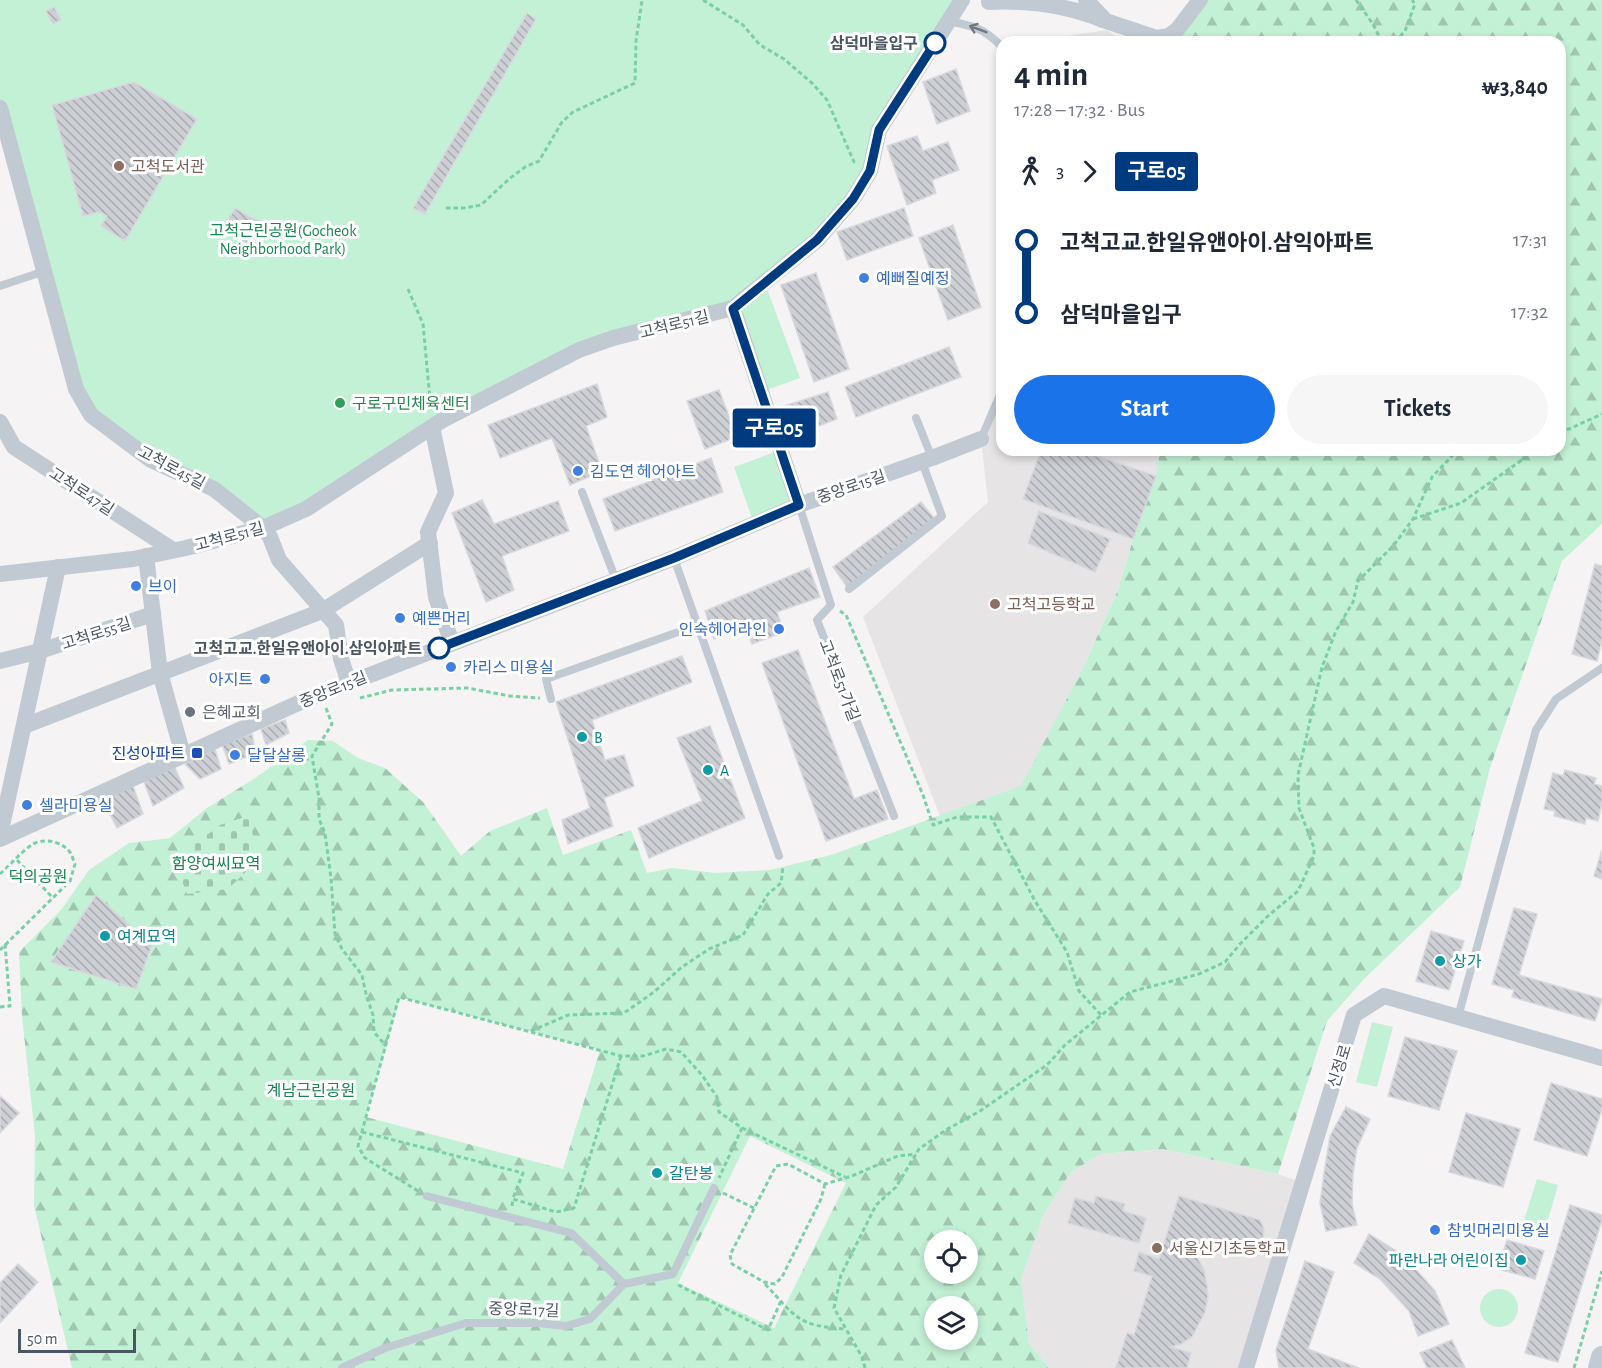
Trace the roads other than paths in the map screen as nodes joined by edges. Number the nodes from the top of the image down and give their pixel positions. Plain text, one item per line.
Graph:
1 (1086, 0) edge
2 (1200, 0) edge
3 (990, 1) edge
4 (961, 2) edge
5 (948, 21) junction
6 (1106, 21) junction
7 (1151, 36) edge
8 (1169, 36) edge
9 (996, 41) edge
10 (0, 108) edge
11 (8, 156) edge
12 (45, 271) junction
13 (0, 286) edge
14 (733, 309) junction
15 (996, 404) edge
16 (916, 418) dead end
17 (0, 422) edge
18 (432, 427) junction
19 (981, 439) joint
20 (927, 460) junction
21 (582, 492) dead end
22 (799, 505) junction
23 (263, 528) junction
24 (430, 543) junction
25 (173, 550) junction
26 (146, 556) junction
27 (674, 558) junction
28 (58, 567) junction
29 (0, 574) edge
30 (615, 580) junction
31 (849, 590) dead end
32 (322, 611) junction
33 (153, 614) junction
34 (698, 625) junction
35 (452, 643) junction
36 (40, 651) junction
37 (0, 662) edge
38 (1602, 668) edge
39 (160, 673) junction
40 (349, 683) junction
41 (551, 699) road end
42 (24, 726) junction
43 (183, 755) junction
44 (894, 816) dead end
45 (0, 837) edge
46 (779, 856) road end
47 (1458, 1017) junction
48 (1602, 1058) edge
49 (714, 1188) road end
50 (427, 1196) road end
51 (624, 1284) junction
52 (1602, 1358) edge
53 (342, 1368) edge
54 (1246, 1368) edge
55 (1599, 1368) edge

1 - 6 street
2 - 8 street
3 - 4 street, 고척로51길
3 - 6 street, 고척로51길
4 - 5 street, 고척로51길
9 -> 5 lane
5 - 14 street, 고척로51길
6 - 7 street
10 - 11 street, 고척로45길
11 - 12 street, 고척로45길
12 - 13 lane
12 - 23 street, 고척로45길
14 - 18 street, 고척로51길
14 - 22 street
15 - 19 lane, 중앙로15길
16 - 20 lane
17 - 25 street, 고척로47길
18 - 23 street, 고척로51길
18 - 24 street
19 - 20 street, 중앙로15길
20 - 22 street, 중앙로15길
20 - 31 lane
21 - 30 lane
22 - 27 street, 중앙로15길
22 - 44 lane, 고척로51가길
23 - 25 street, 고척로51길
23 - 32 street, 고척로45길
24 - 32 street
24 - 35 street
25 - 26 street, 고척로51길
26 - 28 street, 고척로51길
26 - 33 street
27 - 30 street, 중앙로15길
27 - 34 lane
28 - 29 street, 고척로51길
28 - 36 street, 고척로55길
30 - 35 street, 중앙로15길
32 - 39 street
32 - 40 street, 고척로45길
33 - 36 street, 고척로55길
33 - 39 street
34 - 41 lane
34 - 46 lane
35 - 40 street, 중앙로15길
36 - 37 street, 고척로55길
36 - 42 street, 고척로55길
38 - 47 lane
39 - 42 street
39 - 43 street
40 - 43 street, 중앙로15길
42 - 45 street, 중앙로15길
43 - 45 street, 중앙로15길
47 - 48 street, 신정로
47 - 54 street, 신정로
49 - 51 lane
50 - 51 lane
51 - 53 lane, 중앙로17길
52 - 55 main road

